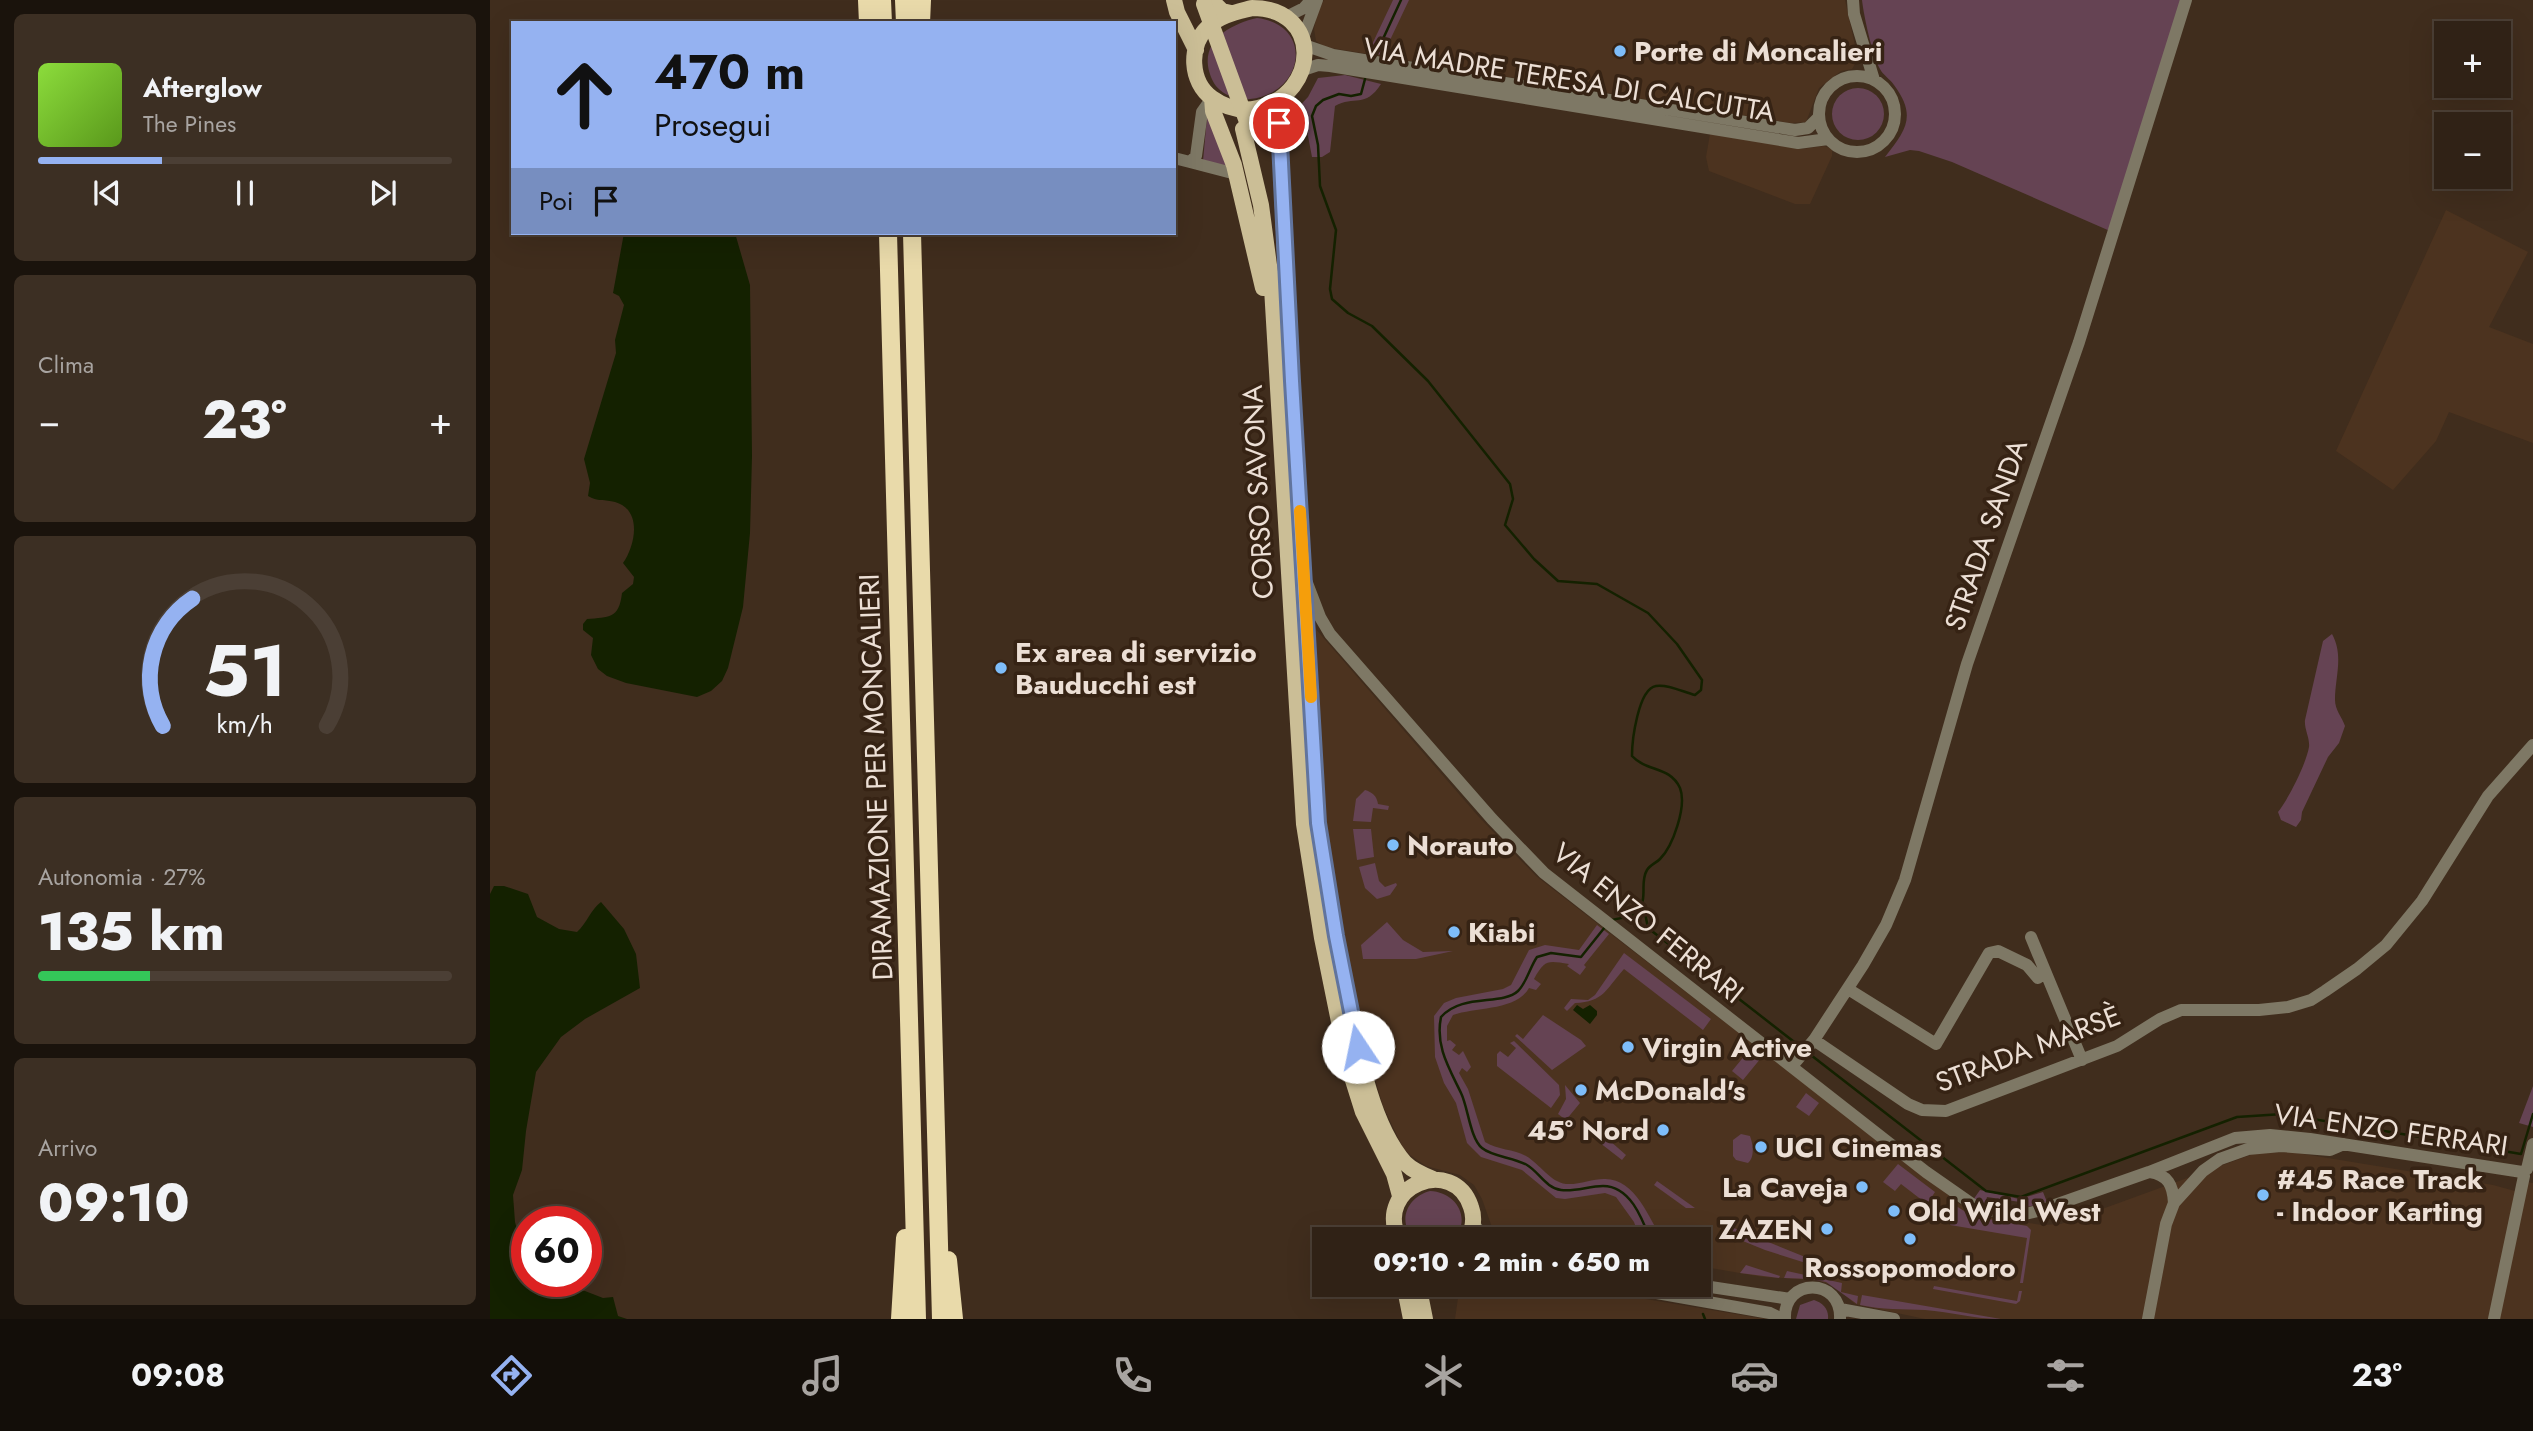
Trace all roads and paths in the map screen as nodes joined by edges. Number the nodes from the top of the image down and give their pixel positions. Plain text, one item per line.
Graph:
1 (867, 0) edge
2 (882, 0) edge
3 (904, 0) edge
4 (922, 0) edge
5 (1174, 0) edge
6 (1314, 0) edge
7 (1853, 0) edge
8 (2186, 0) edge
9 (1202, 2) edge
10 (1253, 4) edge
11 (1280, 10) edge
12 (1231, 13) junction
13 (868, 21) edge
14 (883, 21) edge
15 (905, 21) edge
16 (921, 21) edge
17 (1304, 42) junction
18 (1196, 50) junction
19 (1865, 51) junction
20 (1303, 69) junction
21 (1852, 76) junction
22 (1874, 80) junction
23 (1212, 98) junction
24 (1278, 101) junction
25 (1818, 118) junction
26 (1828, 139) junction
27 (1176, 158) edge
28 (1190, 162) junction
29 (1236, 174) junction
30 (888, 235) edge
31 (912, 235) edge
32 (1285, 382) junction
33 (1305, 579) junction
34 (2533, 746) edge
35 (2031, 937) dead end
36 (2038, 978) dead end
37 (1848, 989) junction
38 (1809, 1046) junction
39 (2082, 1060) junction
40 (1792, 1066) junction
41 (2344, 1144) junction
42 (2533, 1144) edge
43 (2149, 1172) junction
44 (2527, 1173) edge
45 (1433, 1179) junction
46 (913, 1193) junction
47 (1401, 1196) junction
48 (2174, 1203) junction
49 (937, 1223) junction
50 (1395, 1227) edge
51 (1471, 1227) edge
52 (1711, 1287) edge
53 (1407, 1297) edge
54 (1421, 1297) edge
55 (1680, 1297) edge
56 (1790, 1299) junction
57 (1840, 1314) edge
58 (900, 1319) edge
59 (917, 1319) edge
60 (941, 1319) edge
61 (954, 1319) edge
62 (1411, 1319) edge
63 (1425, 1319) edge
64 (1784, 1319) edge
65 (1894, 1319) edge
66 (2148, 1319) edge
67 (2494, 1319) edge

1 - 13 highway
2 - 14 highway
3 - 15 highway
4 - 16 highway
5 - 18 main road
6 - 11 street
6 - 17 street
7 - 19 street
8 - 37 street, STRADA SANDA
9 - 12 main road
9 - 32 main road, CORSO SAVONA, bridge
10 - 11 main road
10 - 12 main road
11 - 17 main road
12 - 18 main road
17 - 20 main road
17 - 25 street, VIA MADRE TERESA DI CALCUTTA
18 - 23 main road
19 - 21 street
19 - 22 street
20 - 24 main road
20 - 26 street, VIA MADRE TERESA DI CALCUTTA
21 - 22 street
21 - 25 street
22 - 26 street
23 - 24 main road
23 - 28 street
23 - 29 main road
24 - 32 main road
25 - 26 street
27 - 28 street
28 - 29 street
29 - 32 main road
30 - 46 highway, DIRAMAZIONE PER MONCALIERI
31 - 49 highway, DIRAMAZIONE PER MONCALIERI
32 - 33 main road, CORSO SAVONA
32 - 47 main road, CORSO SAVONA
33 - 40 street, VIA ENZO FERRARI
33 - 45 main road, CORSO SAVONA
34 - 39 street, STRADA MARSÈ
35 - 39 street
36 - 37 street
37 - 38 street, STRADA SANDA
38 - 39 street, STRADA MARSÈ
38 - 40 street, STRADA SANDA
40 - 43 street, VIA ENZO FERRARI
41 - 43 street, VIA ENZO FERRARI
41 - 44 street, VIA ENZO FERRARI
41 - 48 street
42 - 44 street
43 - 48 street
44 - 67 street
45 - 47 main road
45 - 51 main road, CORSO SAVONA
46 - 58 highway
46 - 59 highway, DIRAMAZIONE PER MONCALIERI
47 - 50 main road, CORSO SAVONA
48 - 66 street
49 - 60 highway, DIRAMAZIONE PER MONCALIERI
49 - 61 highway
52 - 56 street
53 - 62 main road
54 - 63 main road
55 - 64 street
56 - 57 street
56 - 64 street
57 - 65 street

